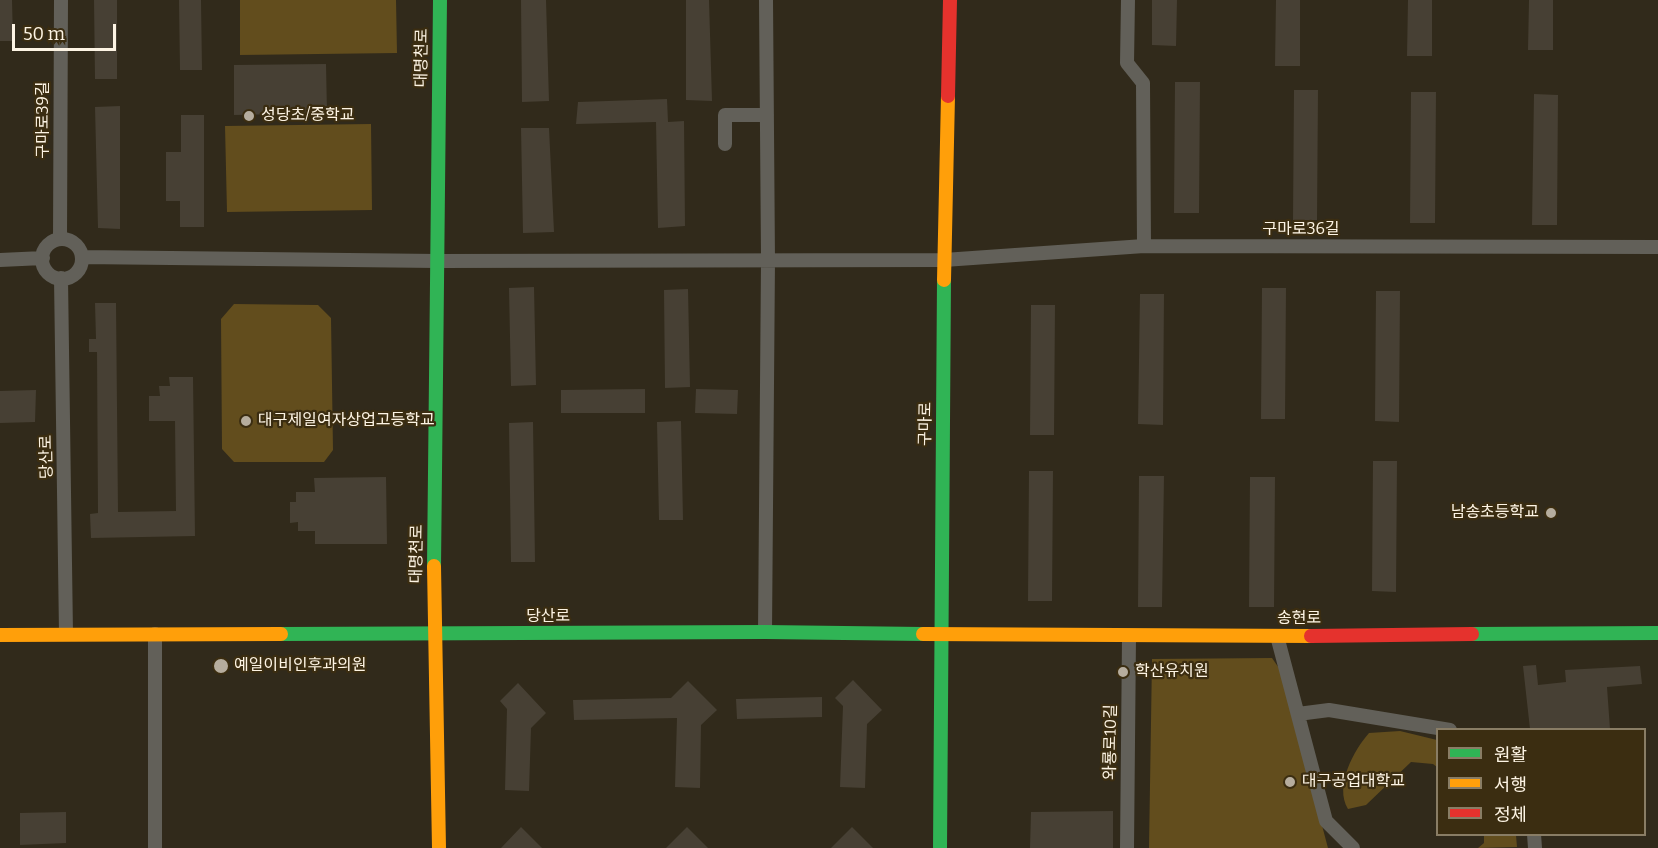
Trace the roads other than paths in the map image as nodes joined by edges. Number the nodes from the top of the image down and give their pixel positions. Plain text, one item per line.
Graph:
1 (61, 0) edge
2 (440, 0) edge
3 (766, 0) edge
4 (950, 0) edge
5 (1128, 0) edge
6 (767, 115) junction
7 (726, 144) dead end
8 (60, 239) junction
9 (1144, 246) junction
10 (1658, 247) edge
11 (82, 257) junction
12 (43, 258) junction
13 (0, 260) edge
14 (768, 260) junction
15 (944, 260) junction
16 (436, 261) junction
17 (61, 278) junction
18 (765, 632) junction
19 (433, 633) junction
20 (1658, 633) edge
21 (66, 634) junction
22 (156, 634) junction
23 (0, 635) edge
24 (941, 635) junction
25 (1277, 636) junction
26 (1129, 637) junction
27 (1298, 714) junction
28 (1444, 728) edge
29 (155, 848) edge
30 (439, 848) edge
31 (940, 848) edge
32 (1127, 848) edge
33 (1353, 848) edge

1 - 8 street, 구마로39길
2 - 16 main road, 대명천로
3 - 6 street
4 - 15 main road, 구마로
5 - 9 street
6 - 7 street
6 - 14 street
8 - 11 street
8 - 12 street
9 - 10 street, 구마로36길
9 - 15 street, 구마로36길
11 - 16 street
11 - 17 street
12 - 13 street
12 - 17 street
14 - 15 street, 구마로36길
14 - 16 street, 구마로36길
14 - 18 street
15 - 24 main road, 구마로
16 - 19 main road, 대명천로
17 - 21 street, 당산로
18 - 19 main road, 당산로
18 - 24 main road, 당산로
19 - 22 main road, 당산로
19 - 30 main road, 대명천로
20 - 25 main road, 송현로
21 - 22 main road, 당산로
21 - 23 main road, 당산로
22 - 29 street
24 - 26 main road, 송현로
24 - 31 main road, 구마로
25 - 26 main road, 송현로
25 - 27 street
26 - 32 street, 와룡로10길
27 - 28 street
27 - 33 street

